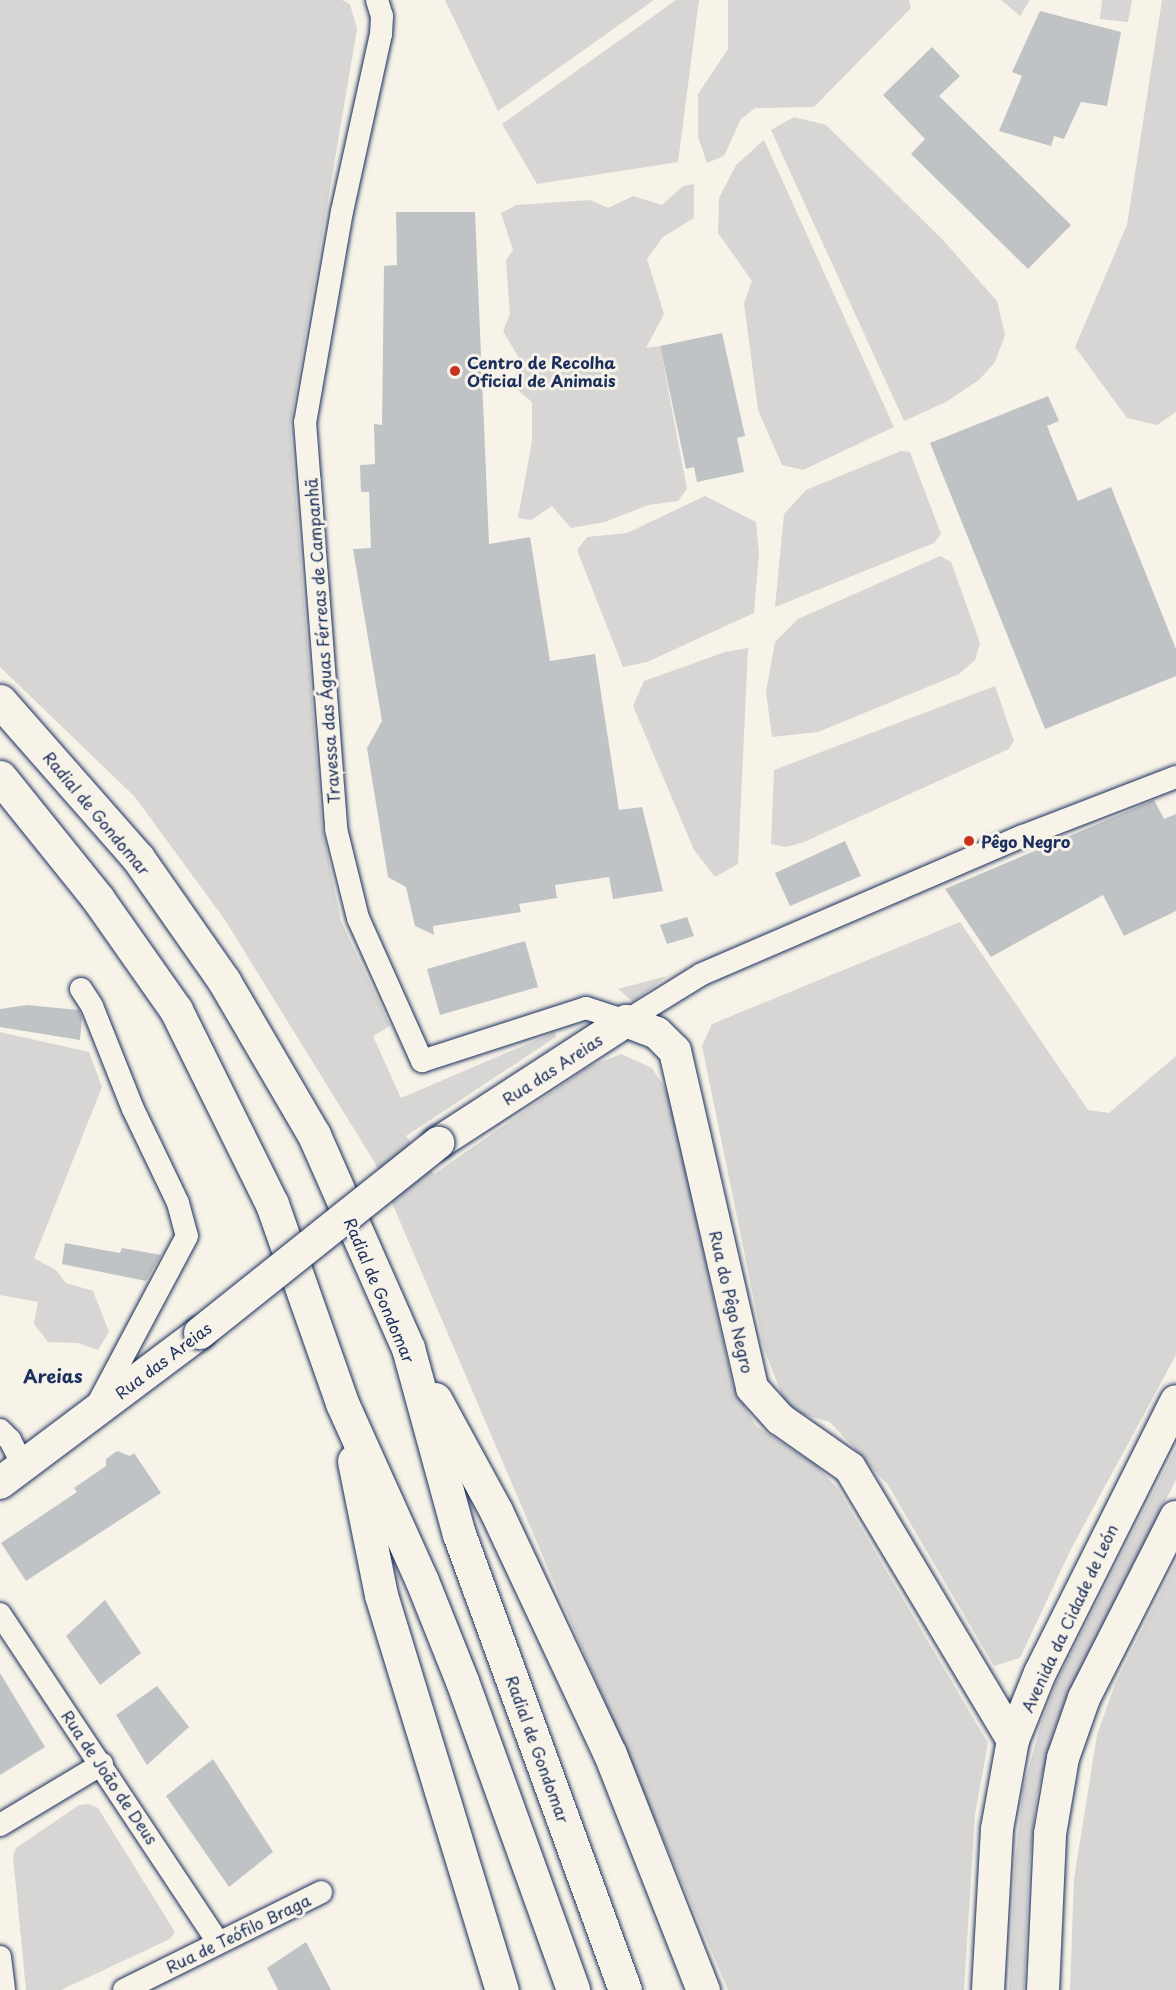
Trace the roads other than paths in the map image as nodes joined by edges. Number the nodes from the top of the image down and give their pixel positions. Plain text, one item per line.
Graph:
1 (377, 0) edge
2 (0, 701) edge
3 (0, 777) edge
4 (1176, 777) edge
5 (81, 989) dead end
6 (626, 1021) junction
7 (408, 1347) junction
8 (1176, 1401) edge
9 (342, 1403) junction
10 (93, 1413) junction
11 (0, 1430) edge
12 (12, 1475) edge
13 (1176, 1517) edge
14 (0, 1614) edge
15 (1013, 1740) junction
16 (102, 1764) junction
17 (0, 1825) edge
18 (321, 1892) dead end
19 (218, 1942) junction
20 (0, 1957) edge
21 (4, 1990) edge
22 (124, 1990) edge
23 (502, 1990) edge
24 (573, 1990) edge
25 (625, 1990) edge
26 (703, 1990) edge
27 (988, 1990) edge
28 (1043, 1990) edge

1 - 6 street, Travessa das Águas Férreas de Campanhã
2 - 7 highway, Radial de Gondomar
3 - 9 highway
4 - 6 street, Rua das Areias
5 - 10 street
6 - 10 street, Rua das Areias, bridge
6 - 15 street, Rua do Pêgo Negro
7 - 25 highway, Radial de Gondomar
7 - 26 highway
8 - 15 street, Avenida da Cidade de León
9 - 23 highway
9 - 24 highway
10 - 12 street, Rua das Areias
11 - 12 street
13 - 28 street
14 - 16 street, Rua de João de Deus
15 - 27 street, Avenida da Cidade de León
16 - 17 street
16 - 19 street, Rua de João de Deus
18 - 19 street, Rua de Teófilo Braga
19 - 22 street, Rua de Teófilo Braga
20 - 21 street

